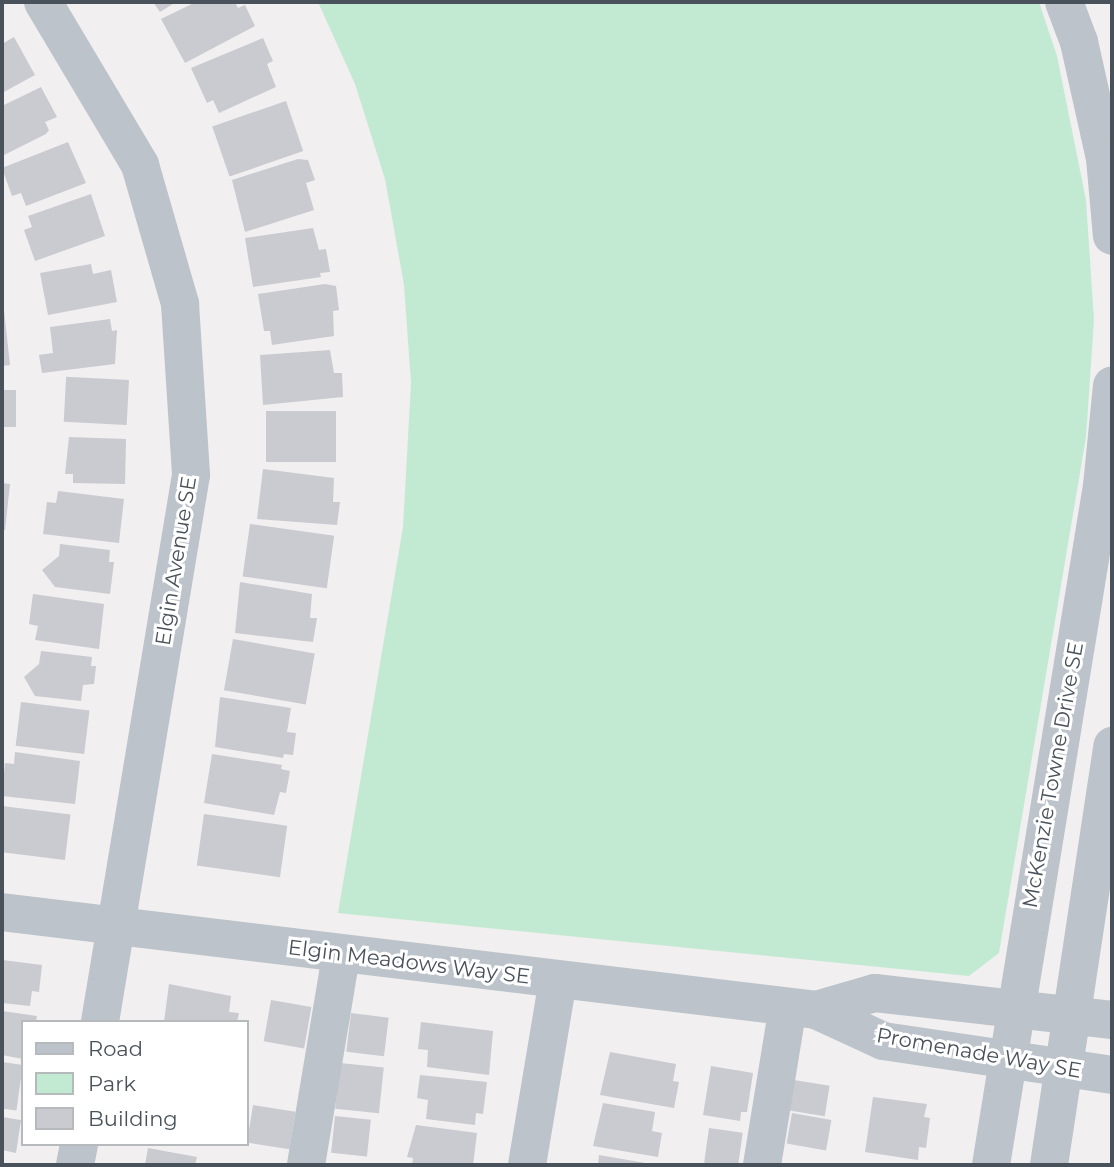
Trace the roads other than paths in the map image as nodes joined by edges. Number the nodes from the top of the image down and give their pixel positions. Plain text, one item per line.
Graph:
1 (43, 2) edge
2 (1064, 2) edge
3 (1112, 236) edge
4 (1112, 385) edge
5 (1112, 746) edge
6 (2, 912) edge
7 (116, 923) junction
8 (341, 955) junction
9 (558, 980) junction
10 (1014, 1007) junction
11 (802, 1009) junction
12 (1072, 1015) junction
13 (100, 1020) edge
14 (1112, 1020) edge
15 (1009, 1060) junction
16 (1065, 1069) junction
17 (1112, 1075) edge
18 (79, 1146) edge
19 (75, 1165) edge
20 (306, 1165) edge
21 (527, 1165) edge
22 (762, 1165) edge
23 (991, 1165) edge
24 (1048, 1165) edge

1 - 7 street, Elgin Avenue SE
2 - 3 street
4 - 10 street, McKenzie Towne Drive SE
5 - 12 street
6 - 7 street, Elgin Meadows Way SE
7 - 8 street, Elgin Meadows Way SE
7 - 13 street, Elgin Avenue SE
8 - 9 street, Elgin Meadows Way SE
8 - 20 street
9 - 11 street, Elgin Meadows Way SE
9 - 21 street
10 - 11 street, Promenade Way SE
10 - 12 street, Promenade Way SE
10 - 15 street, McKenzie Towne Drive SE
11 - 15 street, Promenade Way SE
11 - 22 street
12 - 14 street, Promenade Way SE
12 - 16 street
15 - 16 street, Promenade Way SE
15 - 23 street, McKenzie Towne Drive SE
16 - 17 street, Promenade Way SE
16 - 24 street
18 - 19 street

